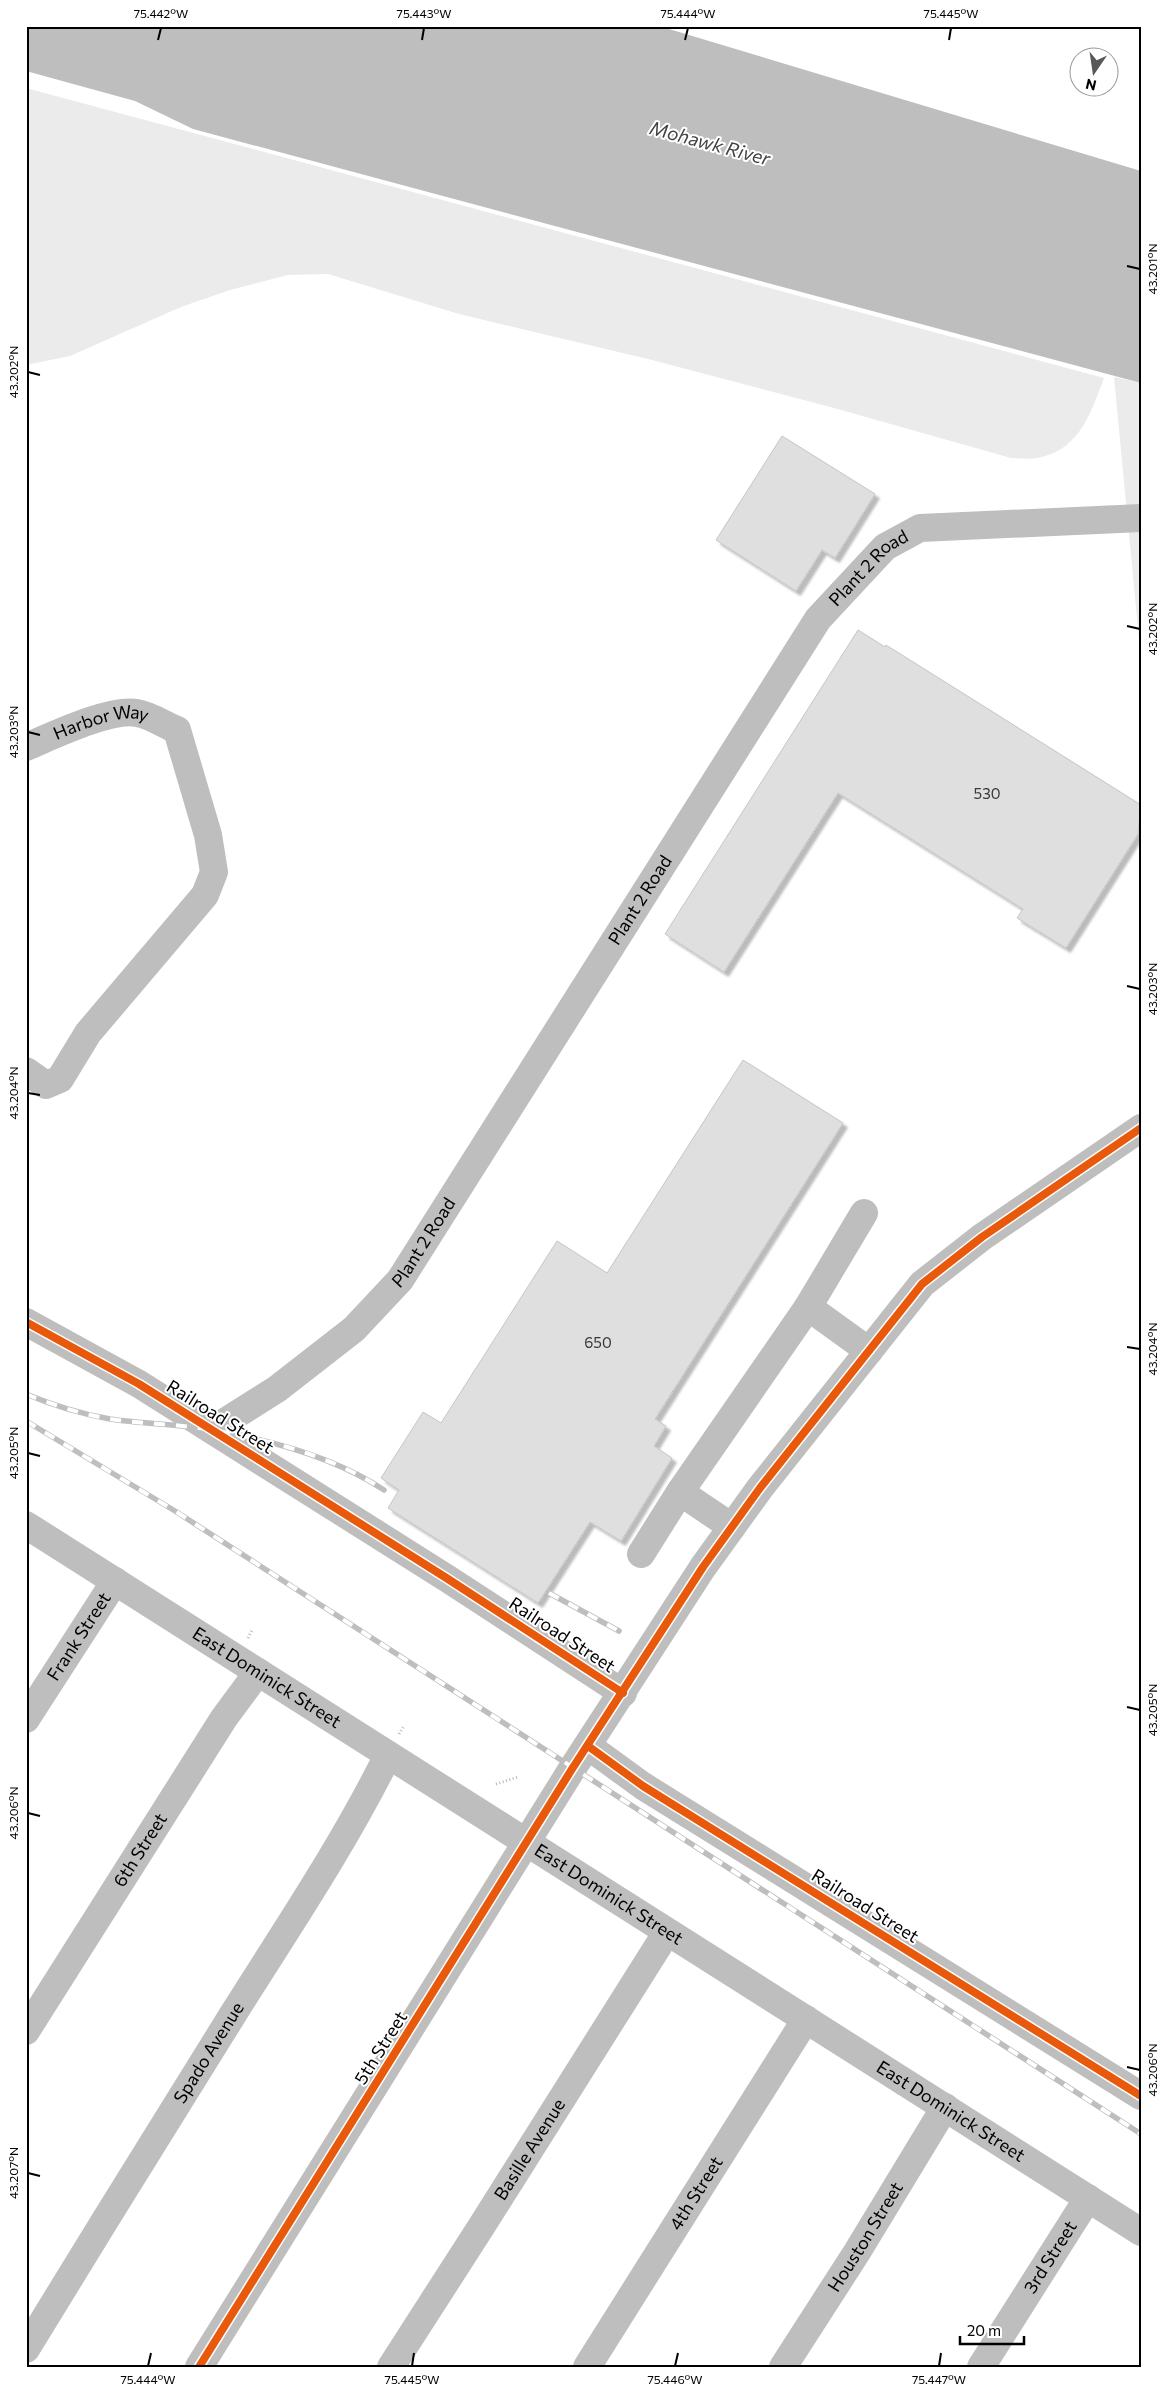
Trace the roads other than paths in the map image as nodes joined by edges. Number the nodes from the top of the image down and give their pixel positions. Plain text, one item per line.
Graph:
1 (1141, 518) edge
2 (26, 747) edge
3 (26, 1071) edge
4 (1141, 1128) edge
5 (864, 1213) dead end
6 (808, 1308) junction
7 (26, 1322) edge
8 (869, 1351) junction
9 (212, 1430) junction
10 (680, 1492) junction
11 (26, 1525) edge
12 (732, 1527) junction
13 (641, 1554) dead end
14 (115, 1581) junction
15 (258, 1672) junction
16 (623, 1693) junction
17 (26, 1719) edge
18 (588, 1746) junction
19 (388, 1755) junction
20 (527, 1843) junction
21 (668, 1932) junction
22 (806, 2019) junction
23 (26, 2030) edge
24 (1141, 2096) edge
25 (945, 2107) junction
26 (1088, 2198) junction
27 (1141, 2232) edge
28 (26, 2349) edge
29 (199, 2367) edge
30 (390, 2367) edge
31 (586, 2367) edge
32 (783, 2367) edge
33 (981, 2367) edge

1 - 9 street, Plant 2 Road
2 - 3 street, Harbor Way
4 - 8 street
5 - 6 street
6 - 8 street
6 - 10 street
7 - 9 street, Railroad Street
8 - 12 street
9 - 16 street, Railroad Street
10 - 12 street
10 - 13 street
11 - 14 street, East Dominick Street
12 - 16 street
14 - 15 street, East Dominick Street
14 - 17 street, Frank Street
15 - 19 street, East Dominick Street
15 - 23 street, 6th Street
16 - 18 street, Railroad Street
18 - 20 street, 5th Street
18 - 24 street, Railroad Street
19 - 20 street, East Dominick Street
19 - 28 street, Spado Avenue
20 - 21 street, East Dominick Street
20 - 29 street, 5th Street
21 - 22 street, East Dominick Street
21 - 30 street, Basille Avenue
22 - 25 street, East Dominick Street
22 - 31 street, 4th Street
25 - 26 street, East Dominick Street
25 - 32 street, Houston Street
26 - 27 street, East Dominick Street
26 - 33 street, 3rd Street

